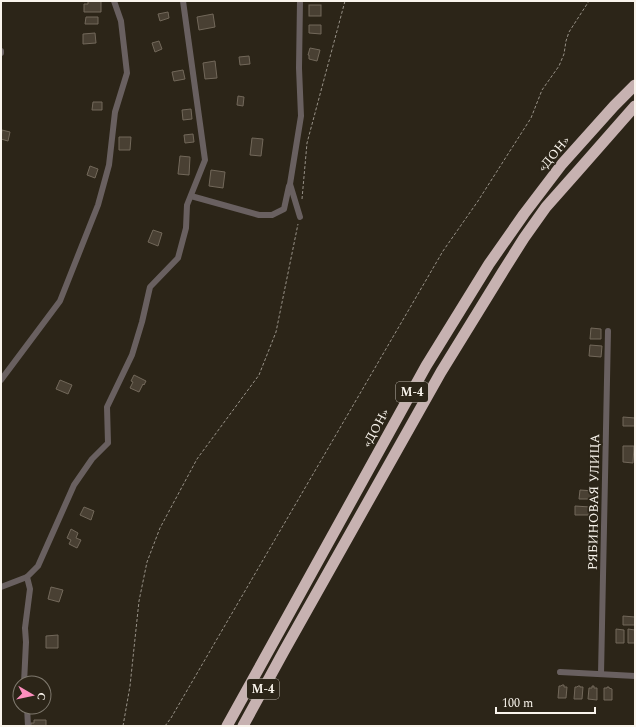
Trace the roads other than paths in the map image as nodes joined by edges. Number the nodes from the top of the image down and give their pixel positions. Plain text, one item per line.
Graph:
1 (114, 1) edge
2 (183, 1) edge
3 (300, 1) edge
4 (635, 85) edge
5 (635, 106) edge
6 (290, 184) junction
7 (190, 196) junction
8 (300, 217) road end
9 (608, 331) dead end
10 (1, 380) edge
11 (27, 577) junction
12 (1, 587) edge
13 (560, 672) dead end
14 (601, 674) junction
15 (24, 675) edge
16 (635, 676) edge
17 (27, 715) edge
18 (28, 726) edge
19 (227, 726) edge
20 (243, 726) edge

1 - 10 street
2 - 7 street
3 - 6 street
4 - 19 highway, «ДОН» / М-4
5 - 20 highway, М-4
6 - 7 street
6 - 8 street
7 - 11 street
9 - 14 street, РЯБИНОВАЯ УЛИЦА
11 - 12 street
11 - 15 street
13 - 14 street
14 - 16 street
17 - 18 street

